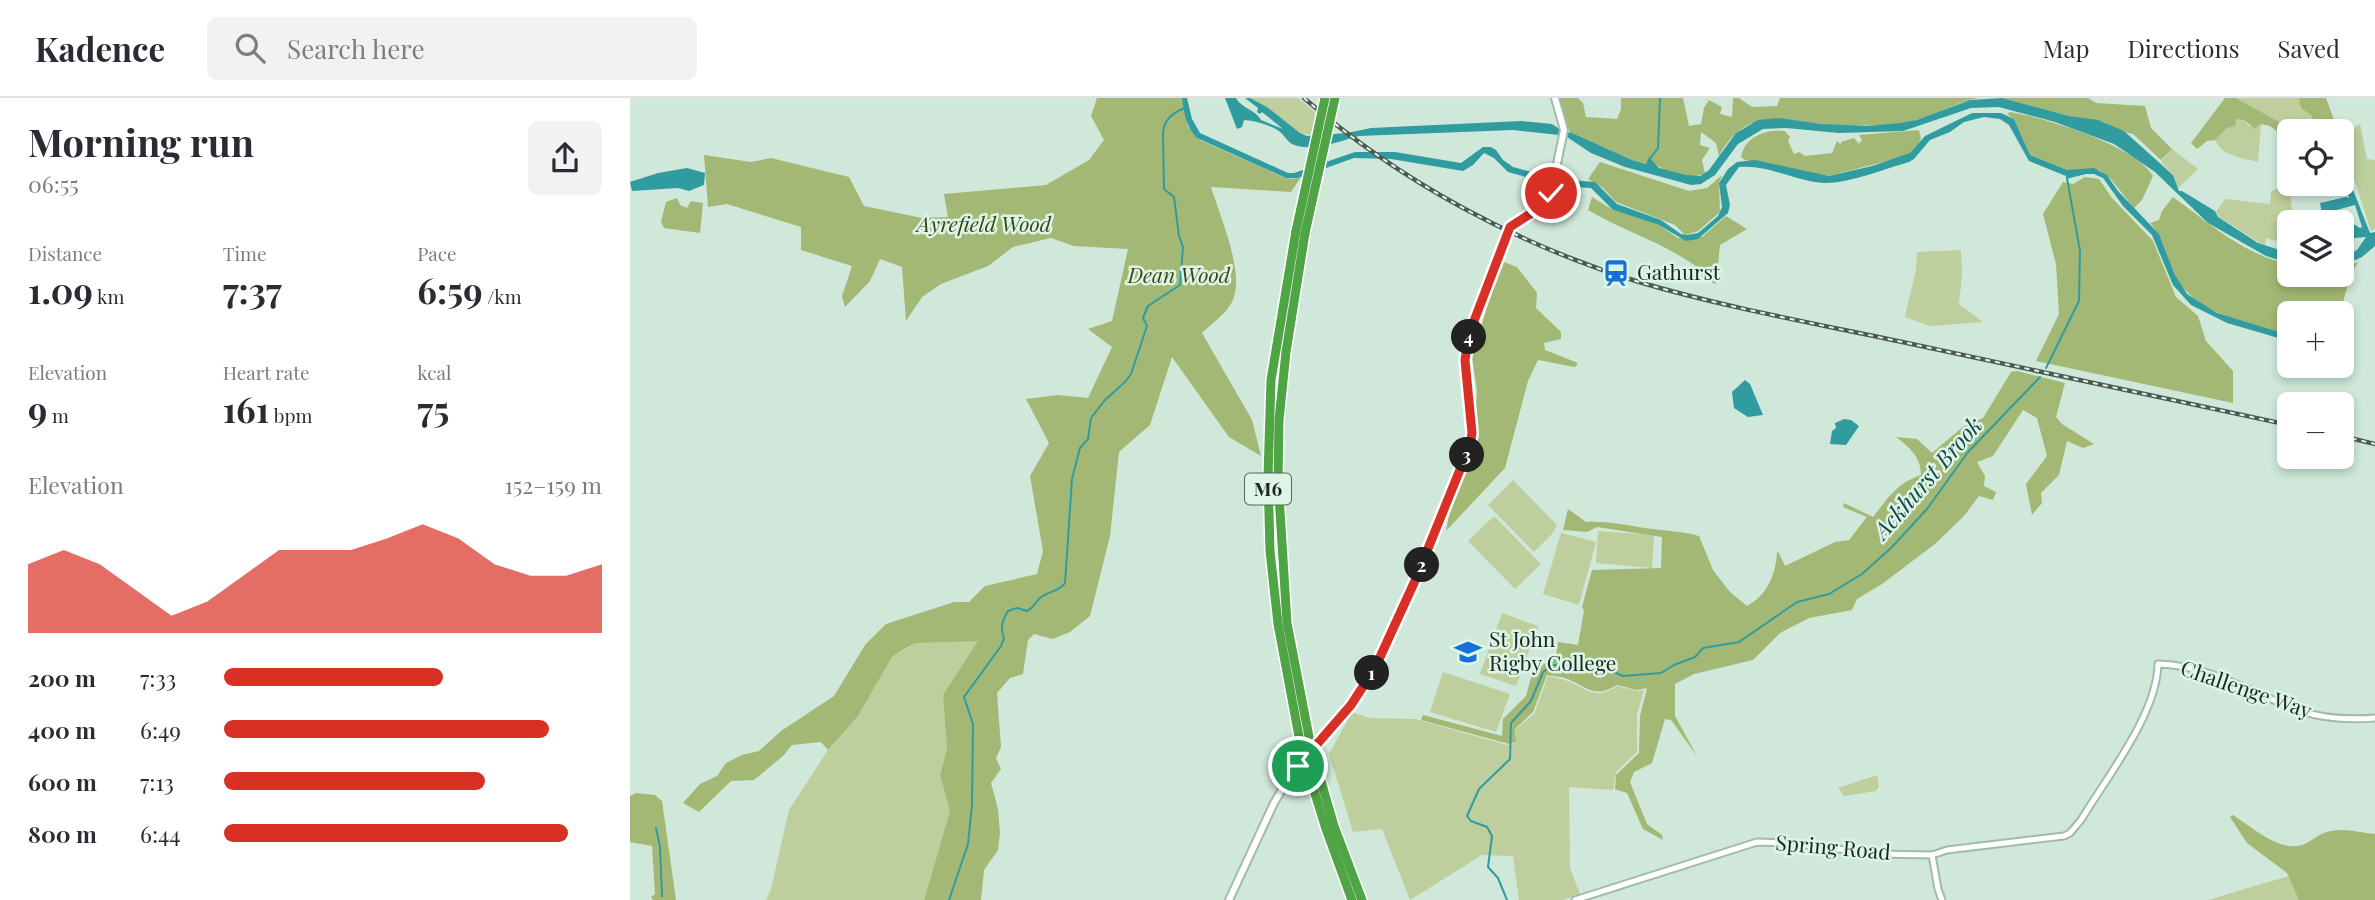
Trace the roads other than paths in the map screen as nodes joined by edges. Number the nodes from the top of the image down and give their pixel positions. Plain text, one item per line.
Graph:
1 (1325, 98) edge
2 (1335, 98) edge
3 (1555, 98) edge
4 (1301, 232) junction
5 (2158, 664) joint
6 (2375, 718) edge
7 (1306, 745) junction
8 (1932, 855) junction
9 (1585, 899) edge
10 (1229, 900) edge
11 (1352, 900) edge
12 (1362, 900) edge
13 (1575, 900) edge
14 (1942, 900) edge

1 - 4 highway, M6, bridge
2 - 4 highway, M6, bridge
3 - 10 main road
4 - 7 highway, M6
5 - 6 street, Challenge Way
5 - 8 street, Spring Road
7 - 11 highway, M6, bridge
7 - 12 highway, M6, bridge
8 - 9 street, Spring Road
8 - 14 street
9 - 13 street, Spring Road

